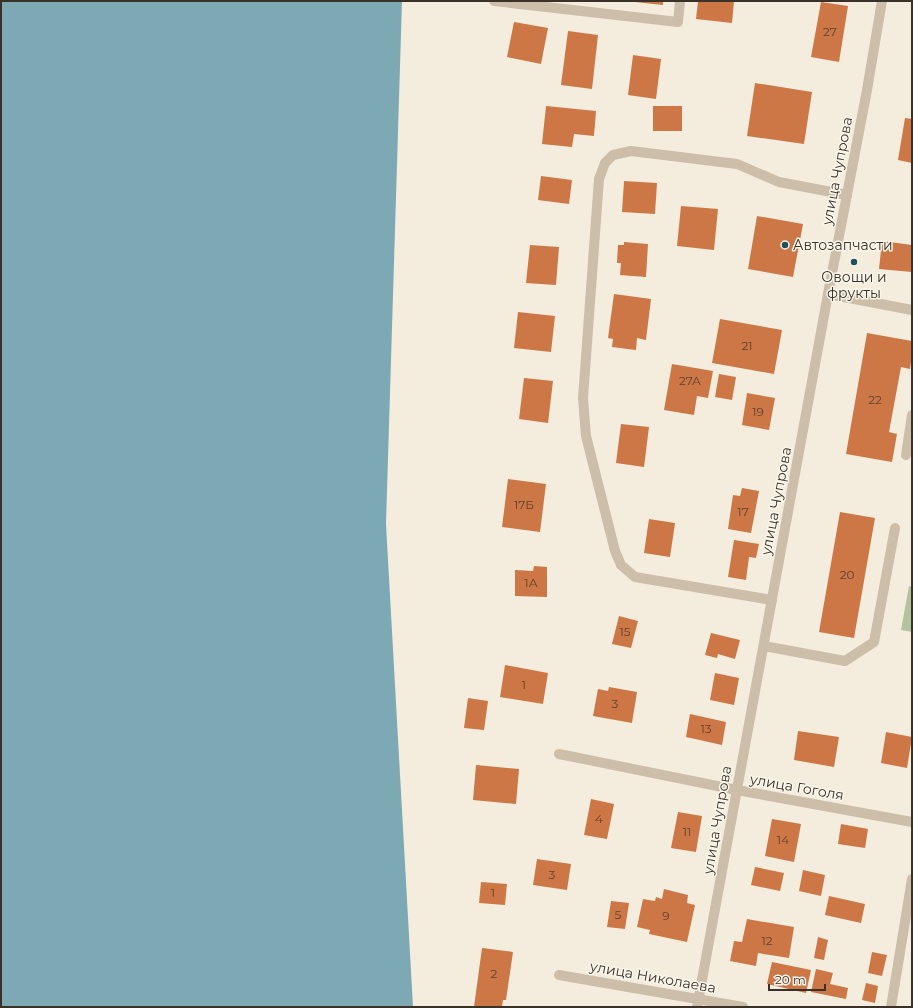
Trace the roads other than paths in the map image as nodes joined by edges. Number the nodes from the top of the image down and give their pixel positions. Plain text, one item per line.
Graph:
1 (494, 1) edge
2 (680, 1) edge
3 (882, 1) edge
4 (847, 195) junction
5 (828, 294) junction
6 (912, 310) edge
7 (912, 415) edge
8 (906, 456) dead end
9 (895, 528) dead end
10 (772, 600) junction
11 (764, 646) junction
12 (559, 754) dead end
13 (737, 790) junction
14 (912, 822) edge
15 (912, 879) edge
16 (559, 975) dead end
17 (698, 1004) edge
18 (743, 1007) edge
19 (891, 1007) edge

1 - 2 street
3 - 4 street, улица Чупрова
4 - 5 street, улица Чупрова
4 - 10 street
5 - 6 street
5 - 10 street, улица Чупрова
7 - 8 street
9 - 11 street
10 - 11 street, улица Чупрова
11 - 13 street, улица Чупрова
12 - 13 street, улица Гоголя
13 - 14 street, улица Гоголя
13 - 17 street, улица Чупрова
15 - 19 street
16 - 17 street, улица Николаева
17 - 18 street, улица Николаева

